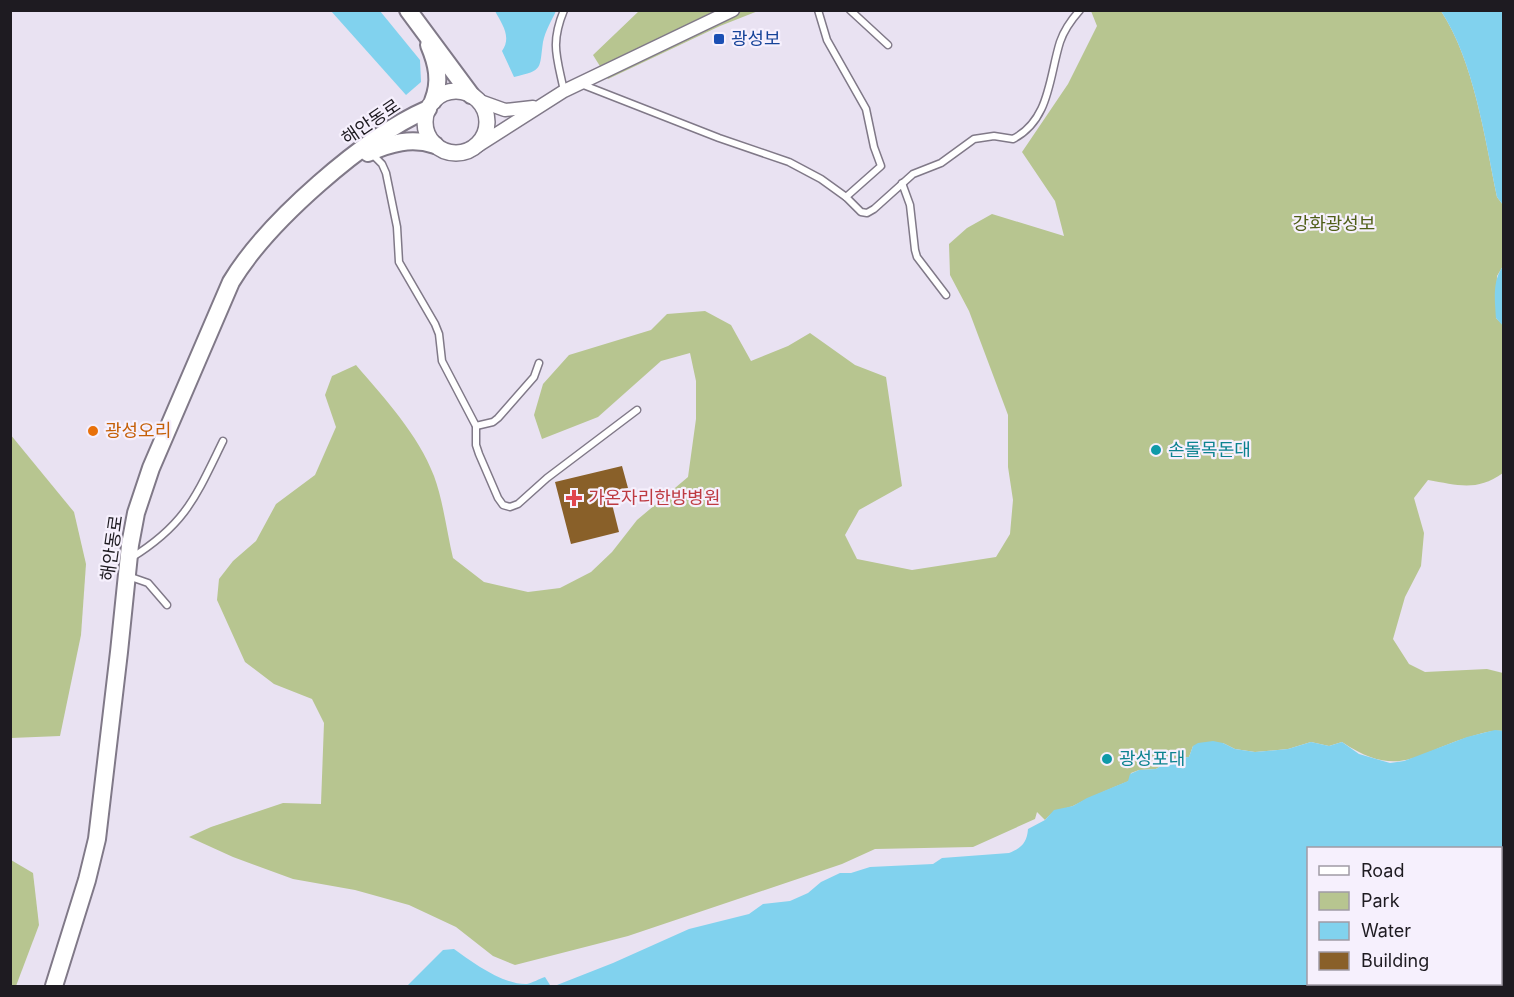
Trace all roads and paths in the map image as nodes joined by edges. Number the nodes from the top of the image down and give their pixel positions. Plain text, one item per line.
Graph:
1 (564, 10) edge
2 (818, 10) edge
3 (850, 10) edge
4 (1080, 10) edge
5 (733, 11) edge
6 (411, 14) edge
7 (888, 45) dead end
8 (581, 83) junction
9 (564, 91) junction
10 (476, 98) junction
11 (430, 105) junction
12 (540, 106) junction
13 (435, 145) junction
14 (473, 149) junction
15 (370, 152) junction
16 (338, 169) junction
17 (902, 183) junction
18 (846, 197) junction
19 (946, 295) dead end
20 (538, 363) dead end
21 (637, 410) dead end
22 (476, 426) junction
23 (223, 441) dead end
24 (128, 568) junction
25 (167, 605) dead end
26 (54, 987) edge

1 - 9 lane
2 - 18 lane
3 - 7 lane
4 - 17 lane
5 - 8 street
6 - 10 main road
6 - 11 main road
8 - 9 street
8 - 18 lane
9 - 12 street
10 - 11 street
10 - 12 street
10 - 14 street
11 - 13 street
11 - 16 main road, 해안동로
12 - 14 street
13 - 14 street
13 - 15 main road, 해안동로
15 - 16 main road, 해안동로
15 - 22 lane
16 - 24 main road, 해안동로
17 - 18 lane
17 - 19 lane
20 - 22 lane
21 - 22 lane
23 - 24 lane
24 - 25 lane
24 - 26 main road, 해안동로

